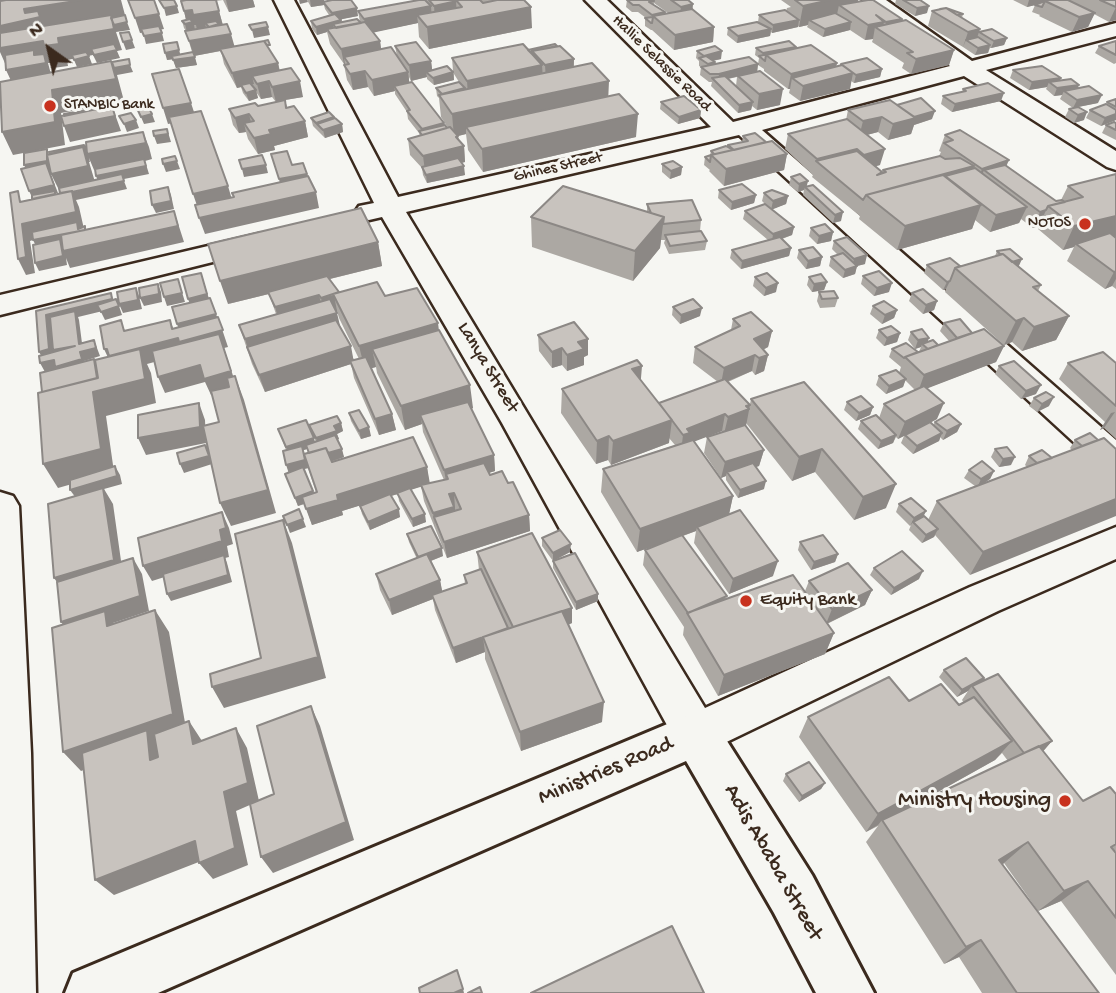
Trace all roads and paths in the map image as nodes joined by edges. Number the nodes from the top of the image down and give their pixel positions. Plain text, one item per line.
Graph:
1 (284, 0) edge
2 (595, 0) edge
3 (873, 0) edge
4 (1116, 29) edge
5 (970, 69) junction
6 (735, 127) junction
7 (1116, 162) edge
8 (390, 206) junction
9 (338, 220) edge
10 (287, 234) edge
11 (0, 305) edge
12 (1116, 460) edge
13 (0, 506) edge
14 (1116, 542) edge
15 (695, 734) junction
16 (9, 993) edge
17 (93, 993) edge
18 (846, 993) edge

1 - 8 street, Lanya Street
2 - 6 street, Hallie Selassie Road
3 - 5 street
4 - 5 street, Ghines Street
5 - 6 street, Ghines Street
5 - 7 street
6 - 8 street, Ghines Street
6 - 12 street, Hallie Selassie Road
8 - 9 street, Ghines Street
8 - 15 street, Lanya Street
10 - 11 street
13 - 16 street
14 - 15 street, Ministries Road
15 - 17 street, Ministries Road
15 - 18 street, Adis Ababa Street

